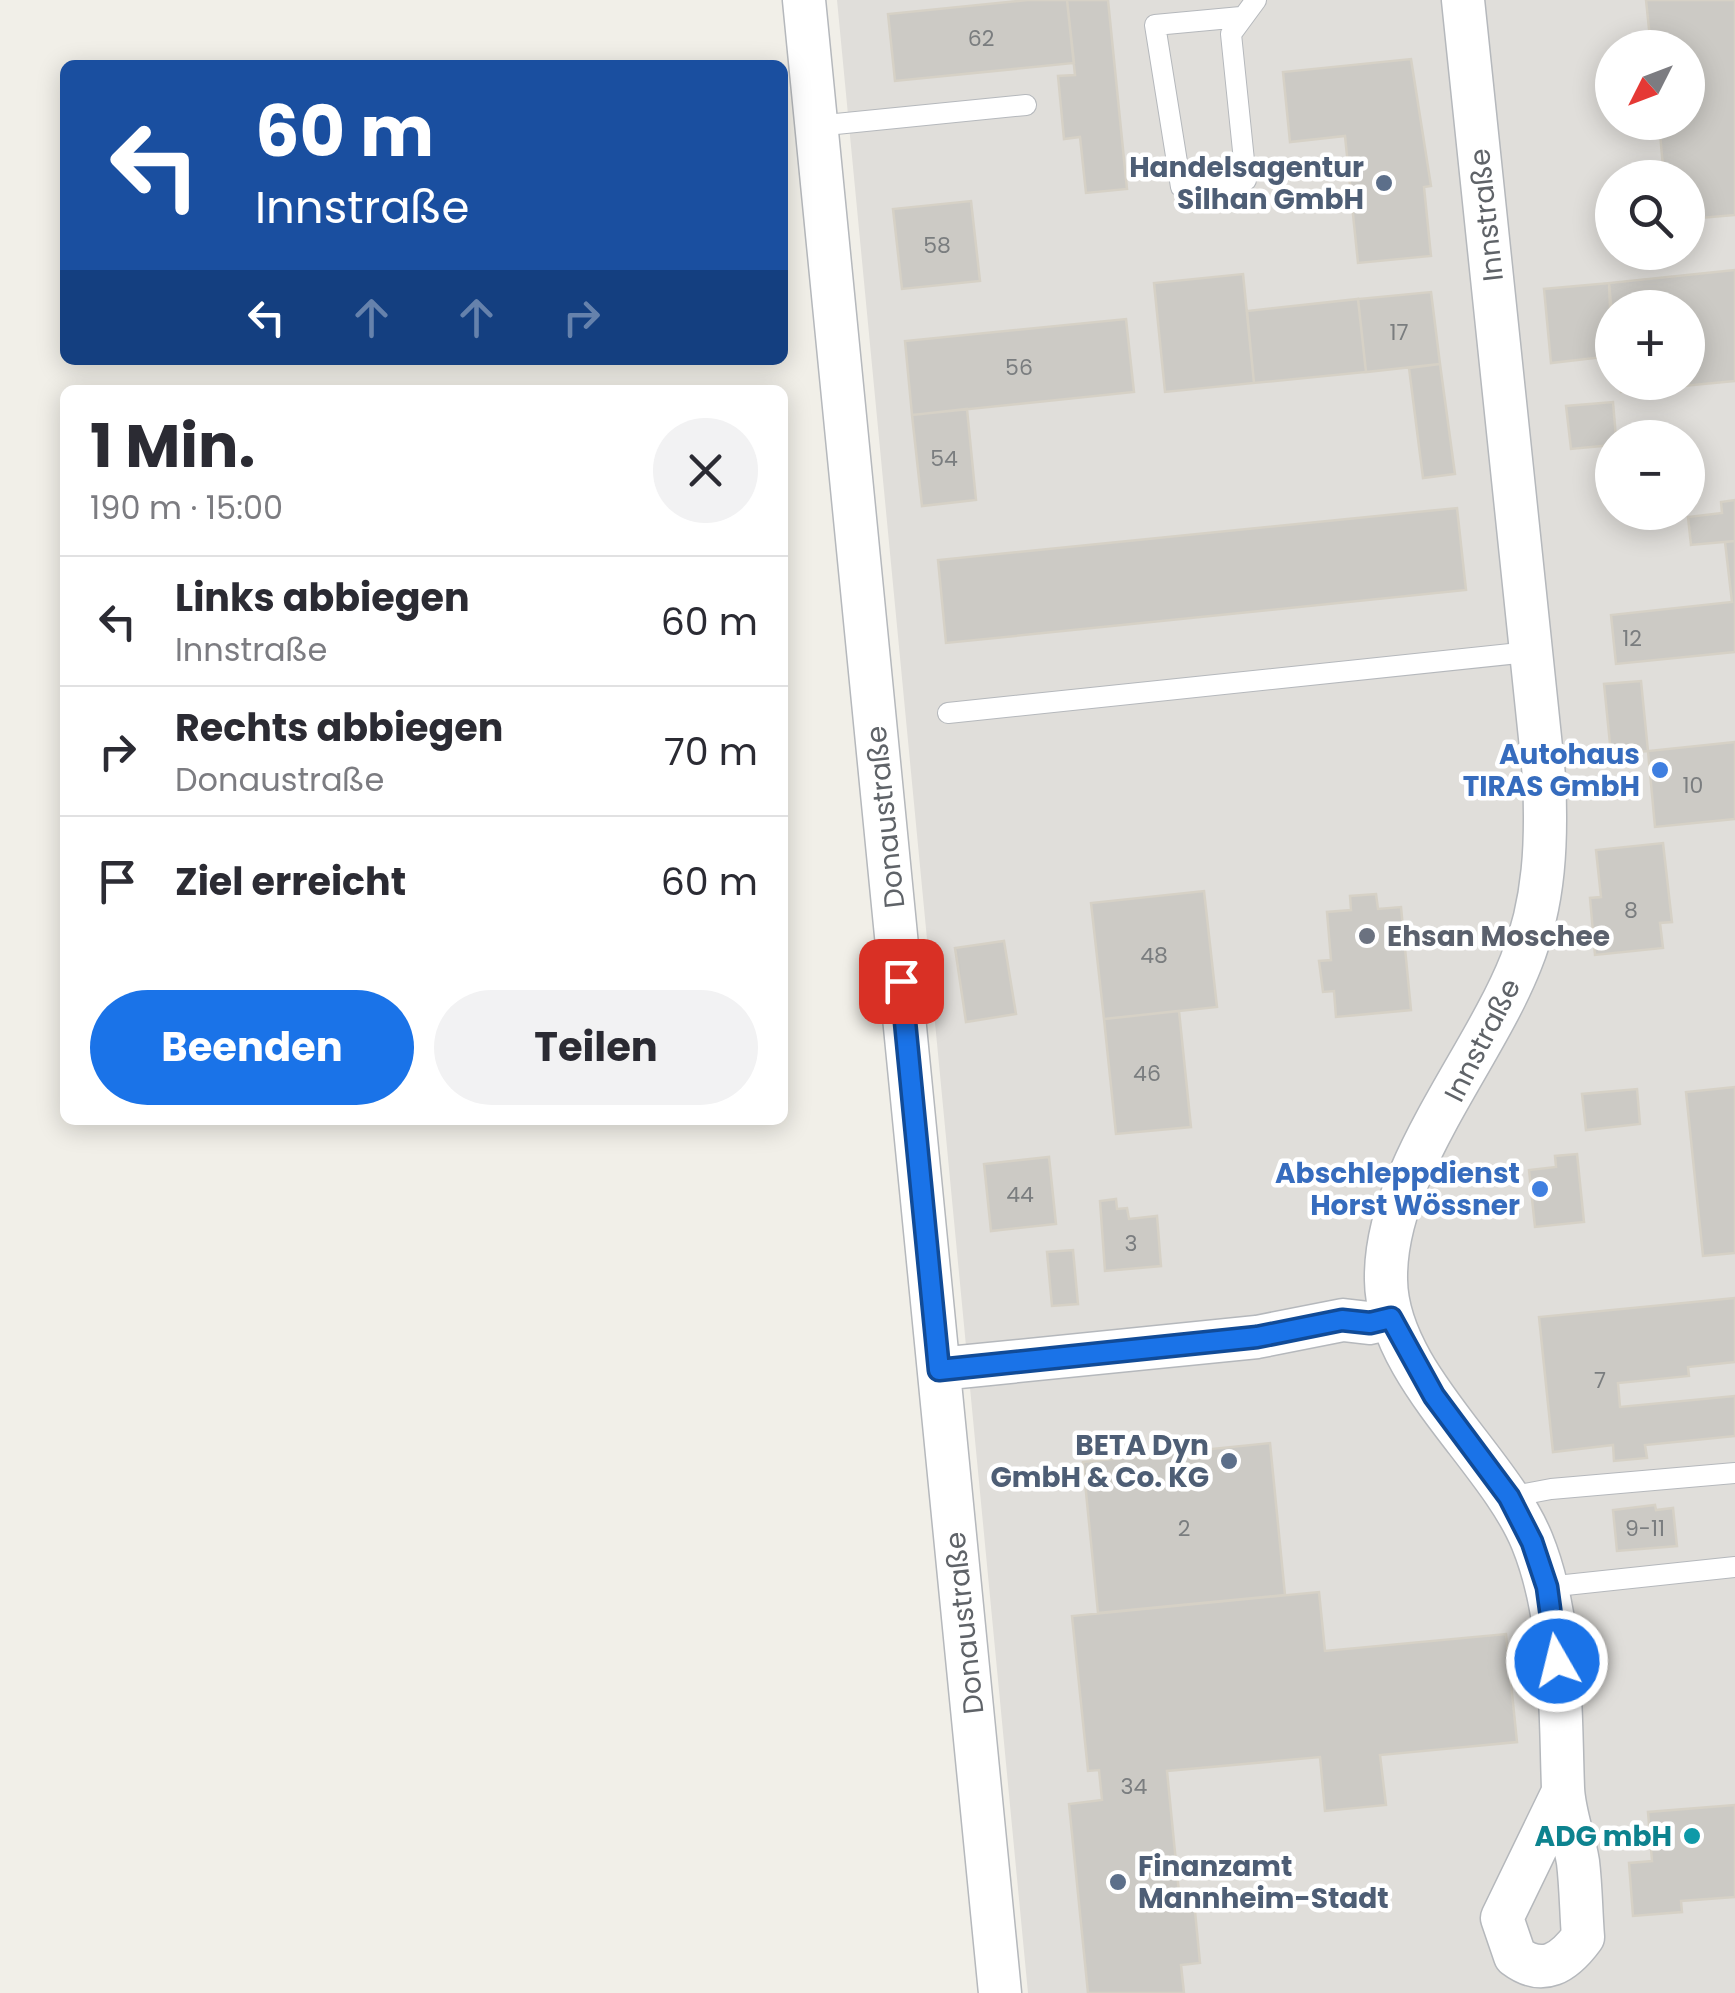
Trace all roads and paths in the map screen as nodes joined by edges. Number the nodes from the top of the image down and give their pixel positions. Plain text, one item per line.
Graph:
1 (804, 0) edge
2 (1256, 0) edge
3 (1463, 0) edge
4 (1240, 17) junction
5 (1026, 105) dead end
6 (816, 126) junction
7 (1529, 652) junction
8 (948, 712) dead end
9 (1391, 1318) junction
10 (939, 1370) junction
11 (1735, 1473) edge
12 (1509, 1497) junction
13 (1735, 1567) edge
14 (1547, 1587) junction
15 (1563, 1792) dead end
16 (1000, 1993) edge

1 - 6 street, Donaustraße
2 - 4 lane
3 - 7 street, Innstraße
4 - 4 lane
5 - 6 lane
6 - 10 street, Donaustraße
7 - 8 lane
7 - 9 street, Innstraße
9 - 10 street
9 - 12 street
10 - 16 street, Donaustraße
11 - 12 lane
12 - 14 street
13 - 14 lane
14 - 15 street

